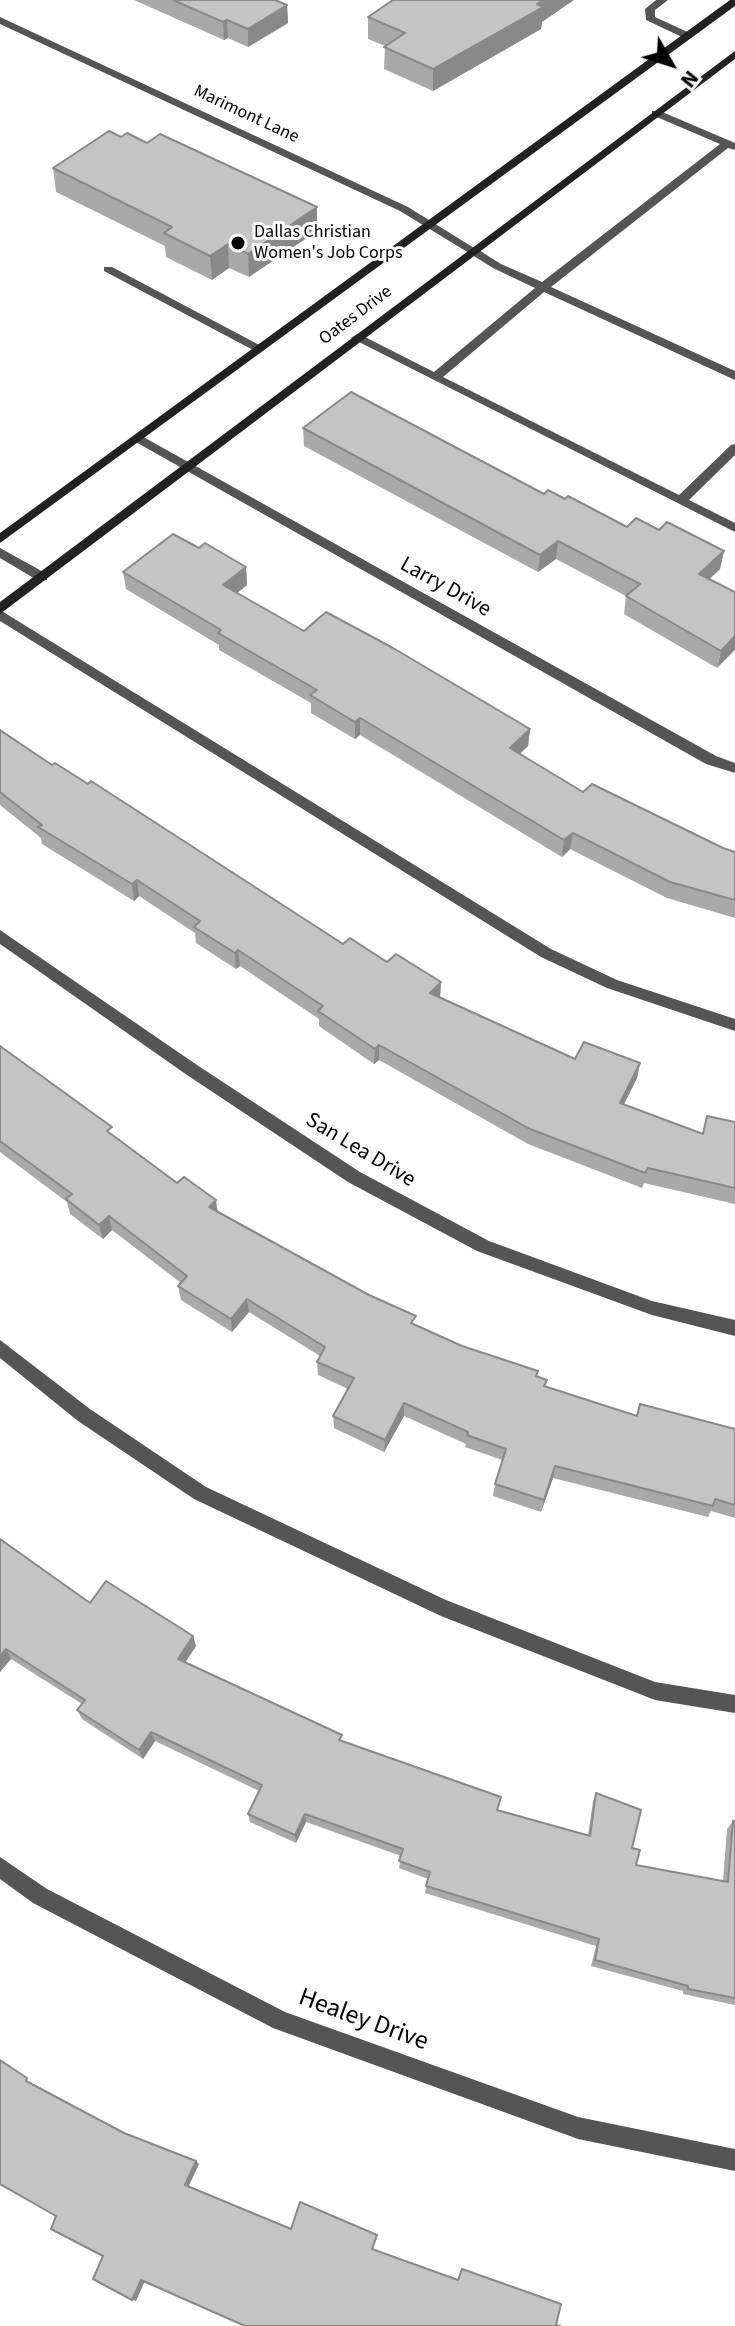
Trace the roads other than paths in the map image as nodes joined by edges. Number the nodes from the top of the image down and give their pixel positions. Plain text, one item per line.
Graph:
1 (663, 0) edge
2 (735, 1) edge
3 (0, 20) edge
4 (688, 36) junction
5 (735, 54) edge
6 (656, 113) junction
7 (731, 146) edge
8 (428, 223) junction
9 (473, 251) junction
10 (108, 269) dead end
11 (543, 287) junction
12 (357, 338) junction
13 (259, 348) junction
14 (437, 376) junction
15 (735, 376) edge
16 (138, 438) junction
17 (735, 448) edge
18 (186, 466) junction
19 (681, 500) junction
20 (735, 528) edge
21 (0, 539) edge
22 (0, 552) edge
23 (42, 577) junction
24 (0, 609) edge
25 (0, 615) edge
26 (735, 768) edge
27 (0, 936) edge
28 (735, 1025) edge
29 (735, 1328) edge
30 (0, 1348) edge
31 (735, 1704) edge
32 (0, 1867) edge
33 (735, 2160) edge

1 - 4 street
2 - 4 main road, Oates Drive
3 - 8 street, Marimont Lane
4 - 8 main road, Oates Drive
5 - 6 main road, Oates Drive
6 - 7 street
6 - 9 main road, Oates Drive
7 - 11 street
8 - 9 street, Marimont Lane
8 - 13 main road, Oates Drive
9 - 11 street, Marimont Lane
9 - 12 main road, Oates Drive
10 - 13 street
11 - 14 street
11 - 15 street, Marimont Lane
12 - 14 street
12 - 18 main road, Oates Drive
13 - 16 main road, Oates Drive
14 - 19 street
16 - 18 street, Larry Drive
16 - 21 main road, Oates Drive
17 - 19 street
18 - 23 main road, Oates Drive
18 - 26 street, Larry Drive
19 - 20 street
22 - 23 street
23 - 24 main road, Oates Drive
25 - 28 street
27 - 29 street, San Lea Drive
30 - 31 street
32 - 33 street, Healey Drive

